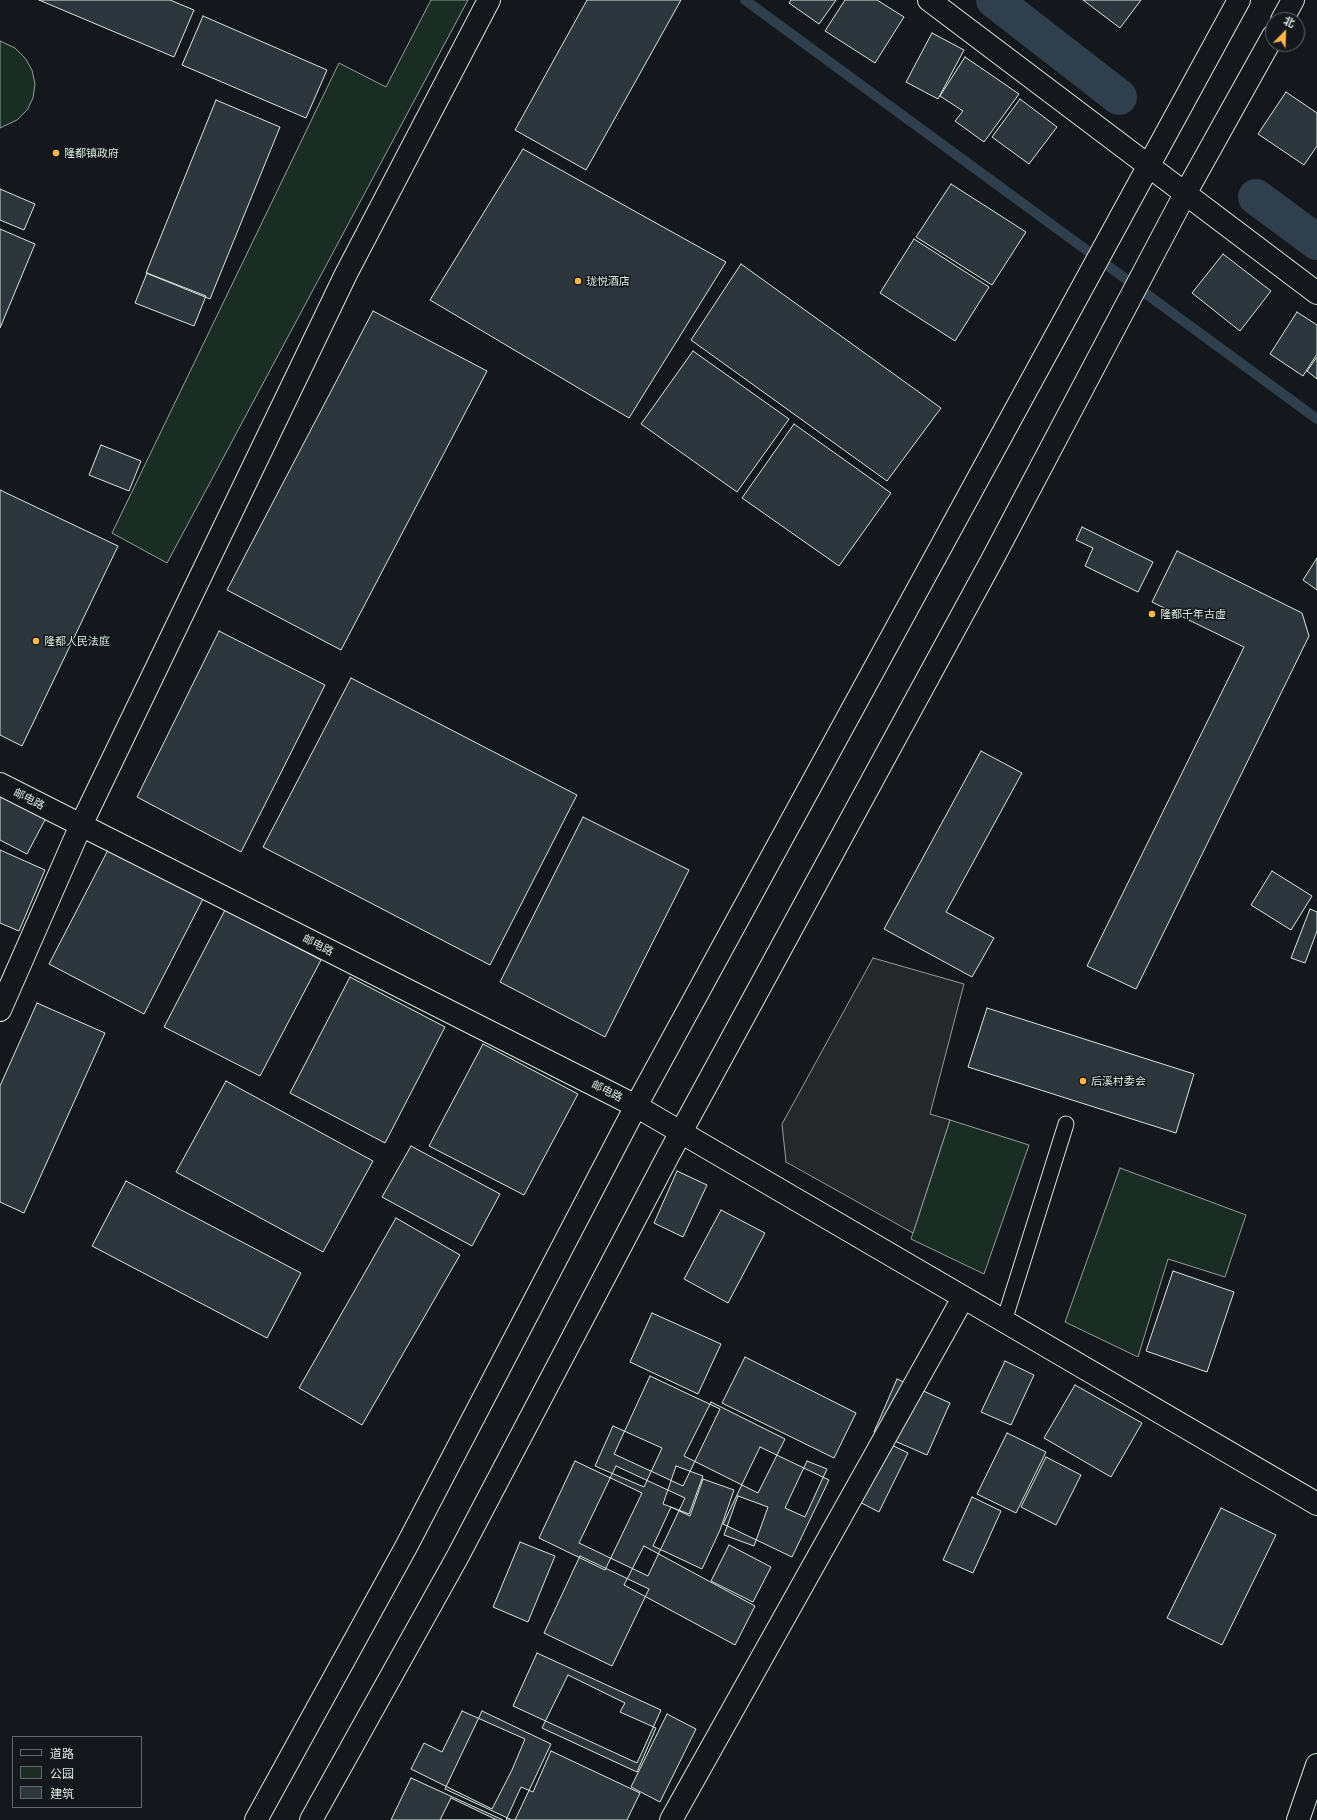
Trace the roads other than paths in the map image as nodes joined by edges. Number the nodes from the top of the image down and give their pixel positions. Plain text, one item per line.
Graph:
1 (489, 0) edge
2 (929, 0) edge
3 (1239, 0) edge
4 (1293, 0) edge
5 (1286, 12) edge
6 (1265, 50) edge
7 (1148, 166) junction
8 (1185, 194) junction
9 (1317, 293) edge
10 (0, 784) edge
11 (81, 825) junction
12 (0, 1010) edge
13 (636, 1106) junction
14 (1066, 1124) dead end
15 (681, 1132) junction
16 (963, 1298) junction
17 (1004, 1321) junction
18 (1317, 1504) edge
19 (1317, 1765) edge
20 (256, 1820) edge
21 (311, 1820) edge
22 (671, 1820) edge
23 (1298, 1820) edge

1 - 11 main road
2 - 7 main road
3 - 7 main road
4 - 5 main road
6 - 8 main road
7 - 8 main road
7 - 13 main road
8 - 9 main road
8 - 15 main road
10 - 11 main road, 邮电路
11 - 12 main road
11 - 13 main road, 邮电路
13 - 15 main road, 邮电路
13 - 20 main road
14 - 17 lane
15 - 16 main road, 邮电路
15 - 21 main road
16 - 17 main road, 邮电路
16 - 22 main road
17 - 18 main road, 邮电路
19 - 23 main road

